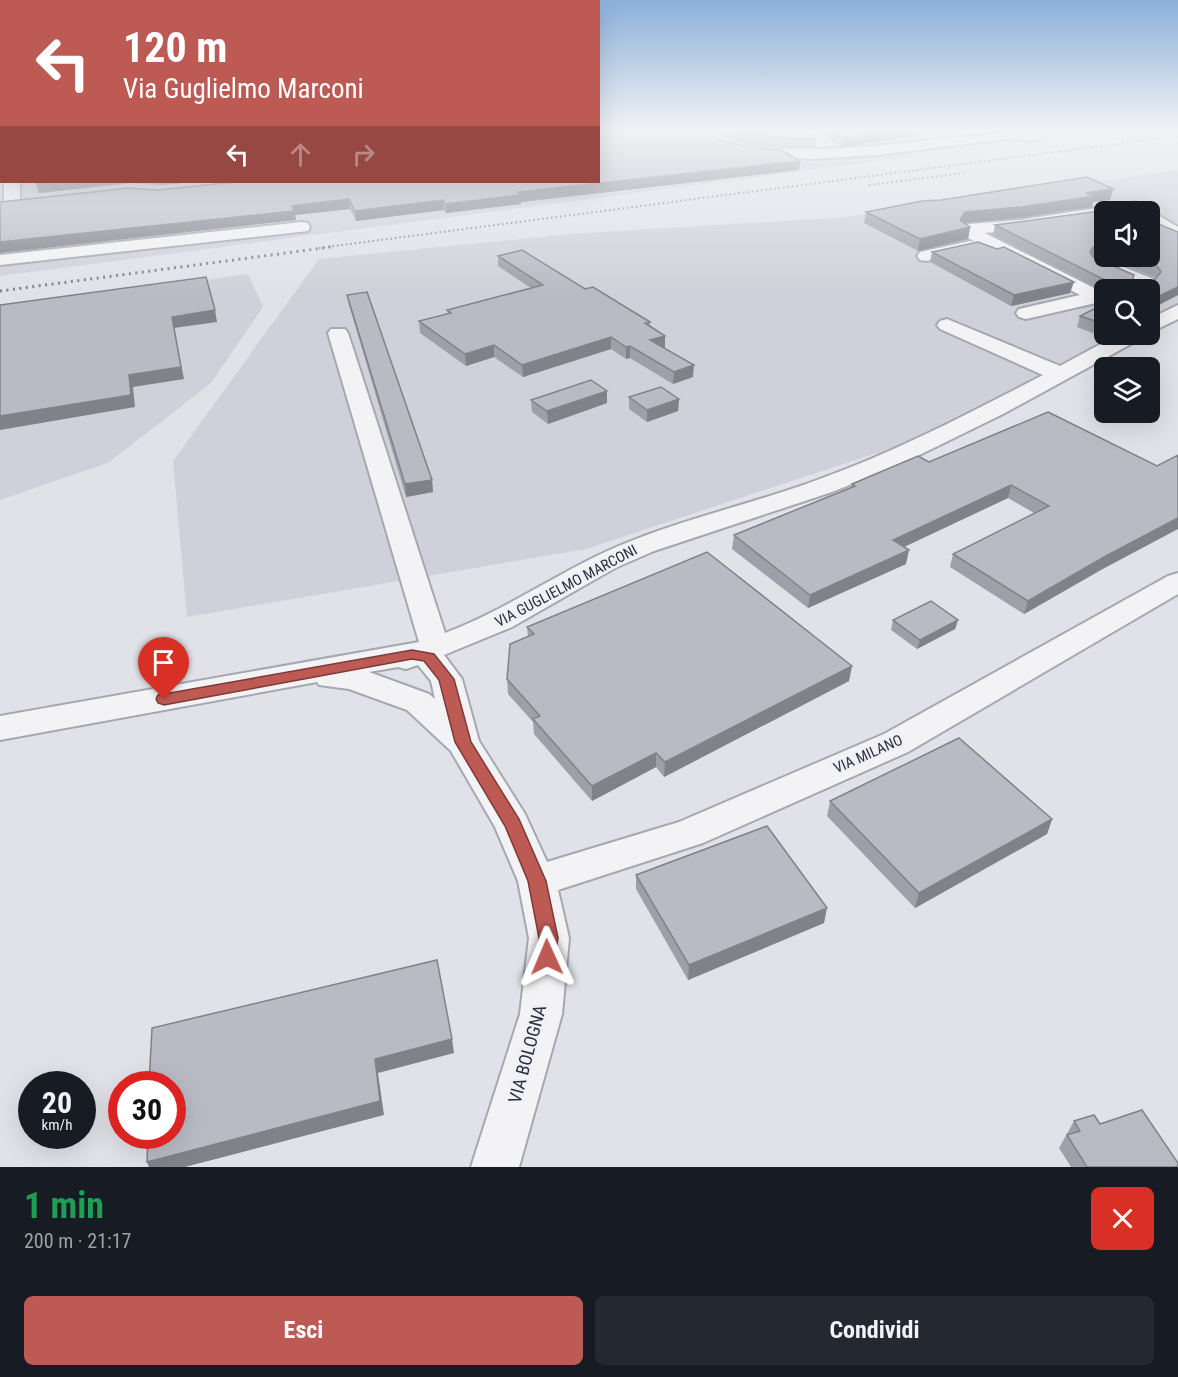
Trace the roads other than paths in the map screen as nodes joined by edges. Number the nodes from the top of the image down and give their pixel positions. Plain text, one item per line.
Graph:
1 (12, 184) edge
2 (1113, 192) edge
3 (1127, 201) edge
4 (12, 203) edge
5 (1094, 214) edge
6 (1160, 223) edge
7 (302, 227) dead end
8 (1178, 235) edge
9 (975, 236) junction
10 (0, 260) edge
11 (1110, 267) edge
12 (1138, 279) edge
13 (1094, 297) edge
14 (1094, 298) edge
15 (1094, 301) edge
16 (1094, 303) edge
17 (1178, 312) edge
18 (1026, 313) dead end
19 (1160, 320) edge
20 (1062, 322) dead end
21 (947, 325) dead end
22 (338, 333) dead end
23 (1114, 345) edge
24 (1060, 374) junction
25 (1178, 582) edge
26 (477, 633) junction
27 (425, 651) junction
28 (304, 675) junction
29 (446, 679) junction
30 (418, 702) junction
31 (0, 728) edge
32 (463, 742) junction
33 (537, 881) junction
34 (495, 1167) edge

1 - 4 street
2 - 3 street
5 - 9 street
6 - 8 street
7 - 10 street
9 - 13 street
9 - 14 street
11 - 12 street
15 - 18 street
16 - 20 street
17 - 19 street
21 - 24 street
22 - 27 street
23 - 24 street, VIA GUGLIELMO MARCONI
24 - 26 street, VIA GUGLIELMO MARCONI
25 - 33 street, VIA MILANO
26 - 27 street, VIA GUGLIELMO MARCONI
26 - 29 street
27 - 28 street, VIA GUGLIELMO MARCONI
27 - 29 street, VIA BOLOGNA
27 - 30 street, VIA BOLOGNA
28 - 30 street, VIA BOLOGNA
28 - 31 street, VIA GUGLIELMO MARCONI
29 - 32 street, VIA BOLOGNA
30 - 32 street, VIA BOLOGNA
32 - 33 street, VIA BOLOGNA
33 - 34 street, VIA BOLOGNA

